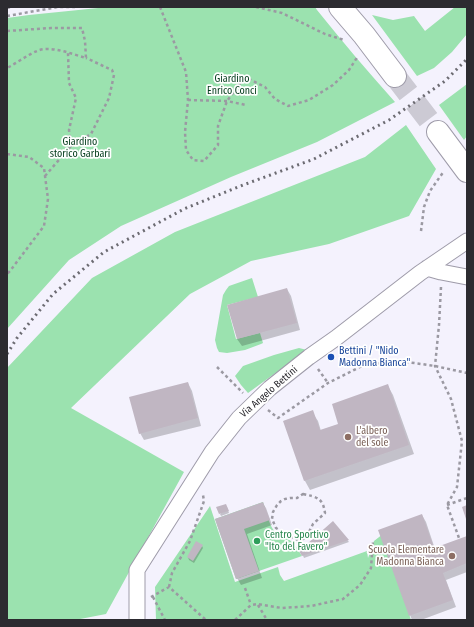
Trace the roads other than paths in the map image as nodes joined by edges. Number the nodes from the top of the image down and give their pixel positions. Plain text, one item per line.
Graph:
1 (340, 7) edge
2 (395, 76) tunnel mouth
3 (438, 132) tunnel mouth
4 (462, 164) edge
5 (467, 241) edge
6 (434, 270) junction
7 (467, 277) edge
8 (137, 620) edge

1 - 2 main road
3 - 4 main road
5 - 6 street, Via Angelo Bettini
6 - 7 street
6 - 8 street, Via Angelo Bettini

